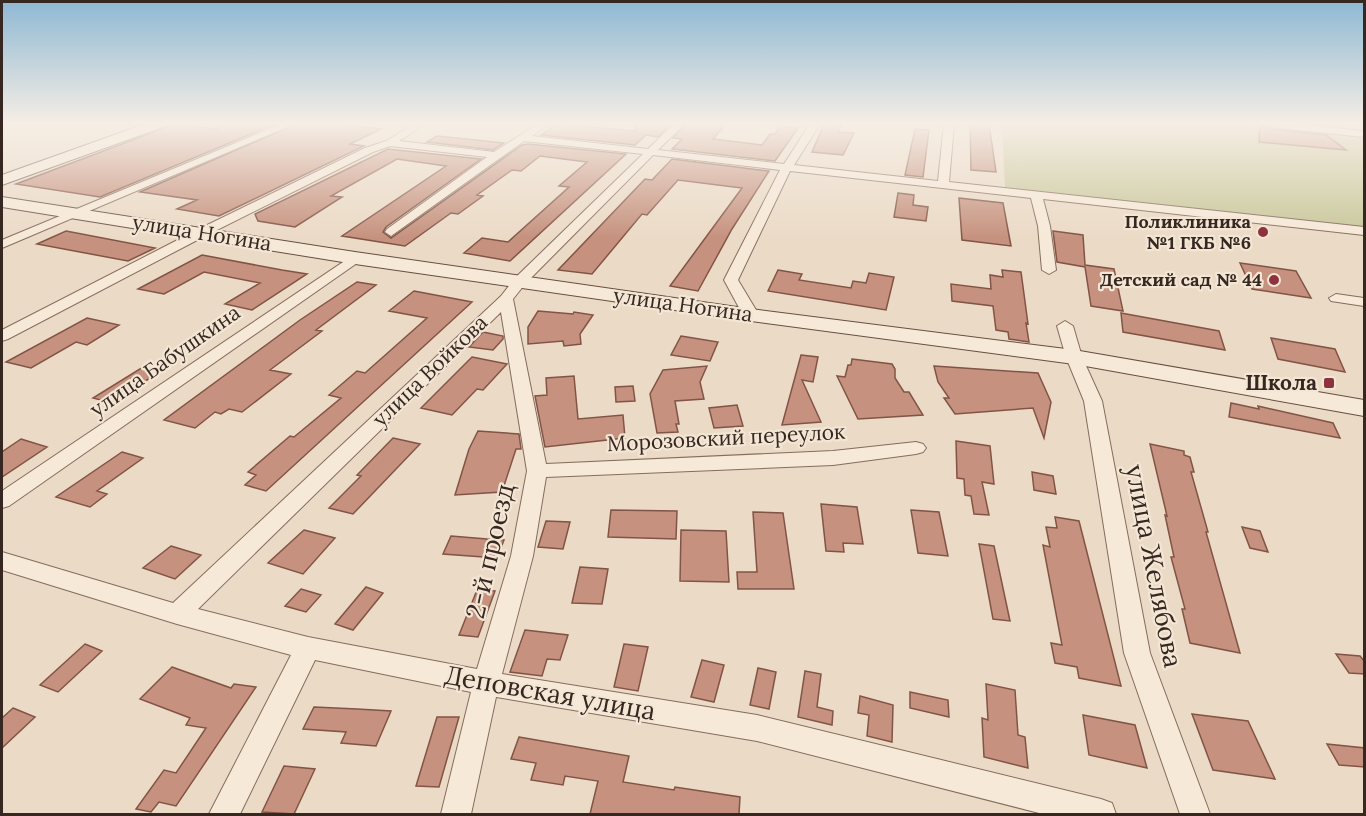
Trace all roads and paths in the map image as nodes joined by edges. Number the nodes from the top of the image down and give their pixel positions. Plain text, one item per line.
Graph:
1 (52, 162) edge
2 (197, 162) edge
3 (345, 162) edge
4 (486, 162) edge
5 (639, 162) edge
6 (742, 162) edge
7 (790, 162) edge
8 (945, 162) edge
9 (787, 167) junction
10 (2, 180) edge
11 (943, 184) junction
12 (1036, 195) junction
13 (2, 202) edge
14 (75, 213) junction
15 (1365, 231) edge
16 (391, 232) dead end
17 (201, 233) junction
18 (2, 244) edge
19 (355, 258) junction
20 (1049, 270) dead end
21 (513, 290) junction
22 (1336, 298) dead end
23 (1365, 302) edge
24 (751, 315) junction
25 (1065, 327) dead end
26 (2, 336) edge
27 (1074, 357) junction
28 (1365, 408) edge
29 (916, 448) dead end
30 (537, 471) junction
31 (2, 501) edge
32 (2, 561) edge
33 (177, 614) junction
34 (308, 648) junction
35 (486, 683) junction
36 (224, 814) edge
37 (456, 814) edge
38 (1101, 814) edge
39 (1195, 814) edge

1 - 10 street
2 - 14 street
3 - 17 street
4 - 16 street
5 - 21 street, улица Войкова
6 - 9 street
7 - 9 street
8 - 11 street
9 - 11 street
9 - 24 street
11 - 12 street
12 - 15 street
12 - 20 street
13 - 14 street, улица Ногина
14 - 17 street, улица Ногина
14 - 18 street
17 - 19 street, улица Ногина
17 - 26 street
19 - 21 street, улица Ногина
19 - 31 street, улица Бабушкина
21 - 24 street, улица Ногина
21 - 30 street, 2-й проезд
21 - 33 street, улица Войкова
22 - 23 street
24 - 27 street, улица Ногина
25 - 27 street, улица Желябова
27 - 28 street, улица Ногина
27 - 39 street, улица Желябова
29 - 30 street, Морозовский переулок
30 - 35 street, 2-й проезд
32 - 33 street, Деповская улица
33 - 34 street, Деповская улица
34 - 35 street, Деповская улица
34 - 36 street
35 - 37 street, 2-й проезд
35 - 38 street, Деповская улица

